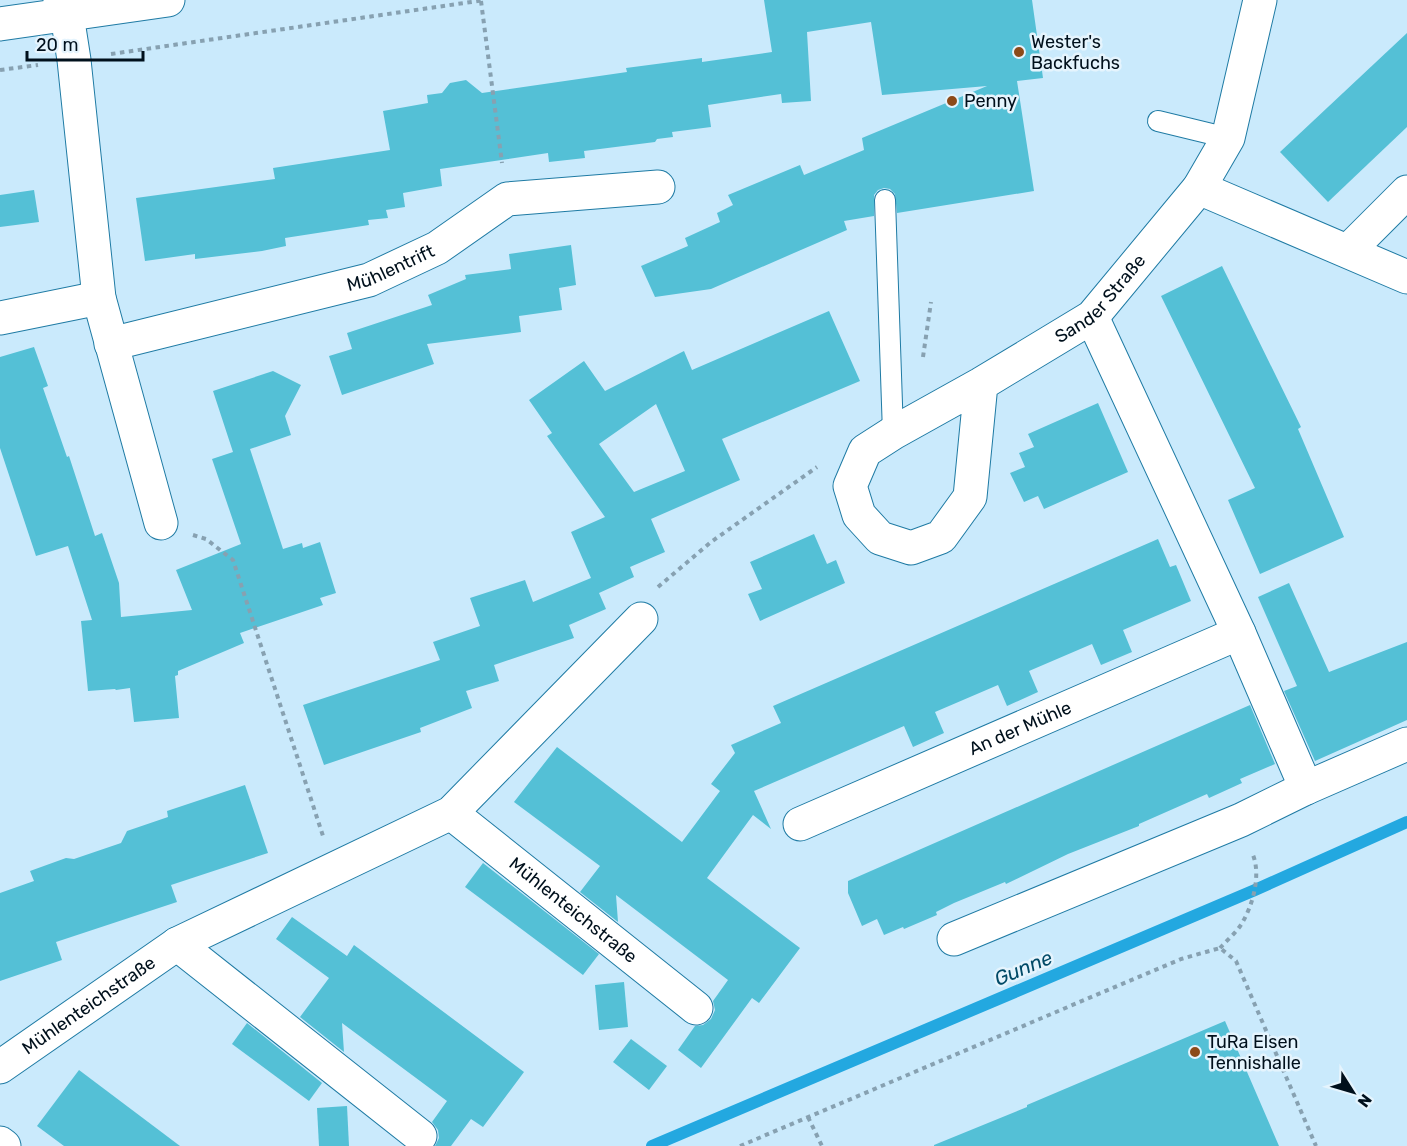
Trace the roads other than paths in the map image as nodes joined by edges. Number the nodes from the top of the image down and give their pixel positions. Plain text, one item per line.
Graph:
1 (168, 0) edge
2 (1260, 0) edge
3 (63, 8) edge
4 (0, 24) edge
5 (1158, 121) dead end
6 (1228, 138) junction
7 (658, 187) dead end
8 (1199, 188) junction
9 (1407, 192) edge
10 (885, 200) dead end
11 (1349, 250) junction
12 (1407, 277) edge
13 (99, 298) junction
14 (1092, 317) junction
15 (0, 318) edge
16 (111, 344) junction
17 (981, 384) junction
18 (893, 433) junction
19 (161, 523) road end
20 (641, 619) road end
21 (1239, 633) junction
22 (1407, 744) edge
23 (1306, 788) junction
24 (451, 813) junction
25 (800, 824) dead end
26 (954, 939) dead end
27 (177, 944) junction
28 (696, 1008) dead end
29 (1, 1063) edge
30 (420, 1137) dead end
31 (0, 1143) edge
32 (4, 1146) edge

1 - 3 street
2 - 6 street, Sander Straße
3 - 4 street
3 - 13 street
5 - 6 lane
6 - 8 street, Sander Straße
7 - 16 street, Mühlentrift
8 - 11 street
8 - 14 street, Sander Straße
9 - 11 street
10 - 18 lane
11 - 12 street
13 - 15 street
13 - 16 street
14 - 17 street, Sander Straße
14 - 21 street
16 - 19 street
17 - 18 street, Sander Straße
17 - 18 street, Sander Straße
20 - 24 street, Mühlenteichstraße
21 - 23 street
21 - 25 street, An der Mühle
22 - 23 street
23 - 26 street
24 - 27 street, Mühlenteichstraße
24 - 28 street, Mühlenteichstraße
27 - 29 street, Mühlenteichstraße
27 - 30 street
31 - 32 street

